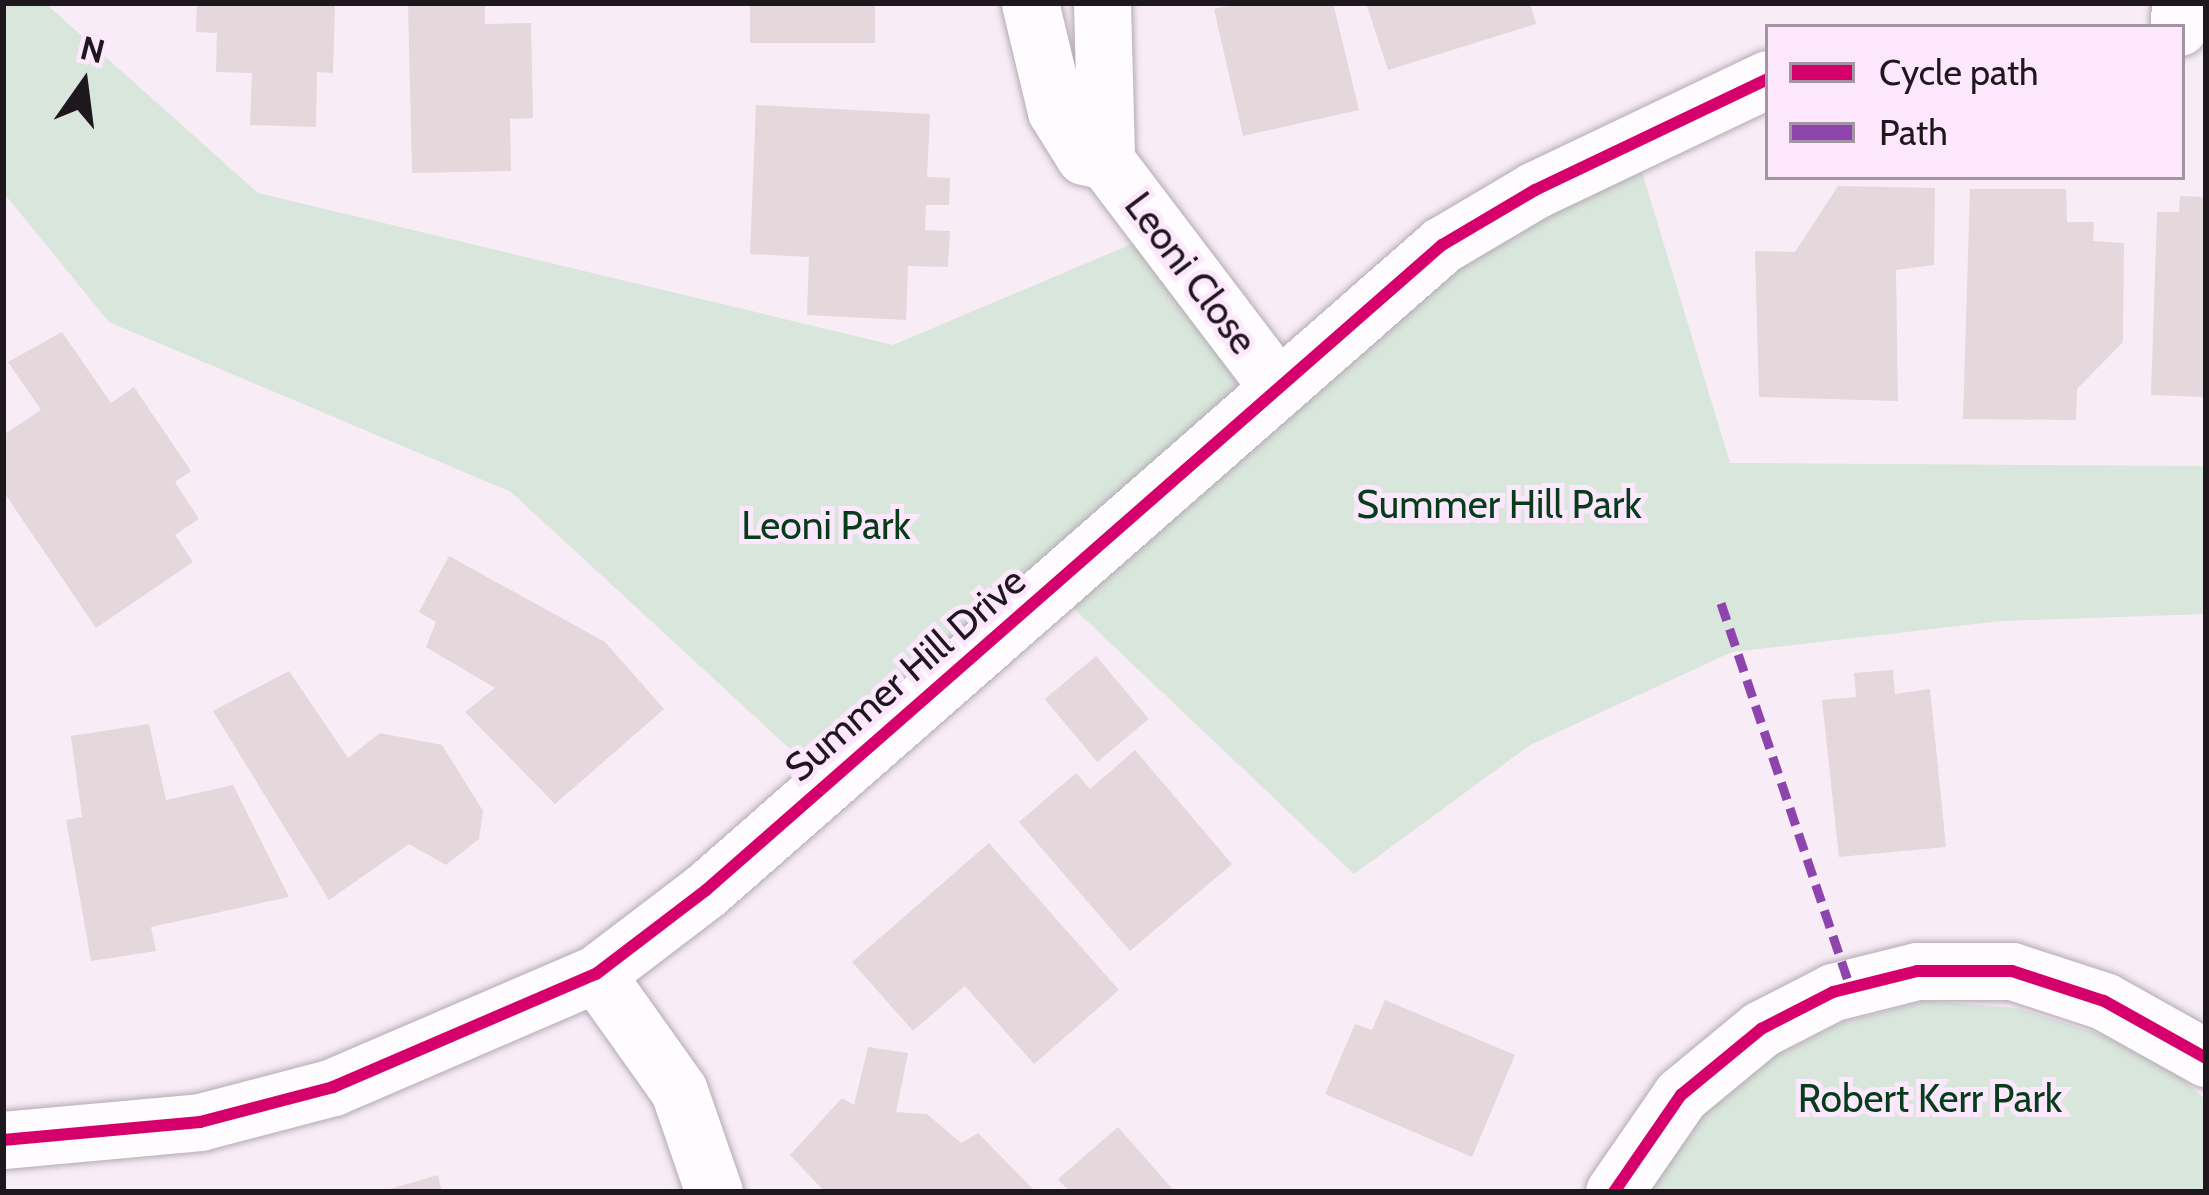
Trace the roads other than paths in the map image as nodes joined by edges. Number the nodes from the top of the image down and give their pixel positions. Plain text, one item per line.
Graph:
1 (1030, 3) edge
2 (1102, 3) edge
3 (1765, 81) edge
4 (1106, 160) junction
5 (1276, 386) junction
6 (596, 974) junction
7 (2206, 1058) edge
8 (3, 1139) edge
9 (714, 1192) edge
10 (1614, 1192) edge

1 - 4 street, Leoni Close
2 - 4 street, Leoni Close
3 - 5 street, Summer Hill Drive
4 - 5 street, Leoni Close
5 - 6 street, Summer Hill Drive
6 - 8 street, Summer Hill Drive
6 - 9 street
7 - 10 street

